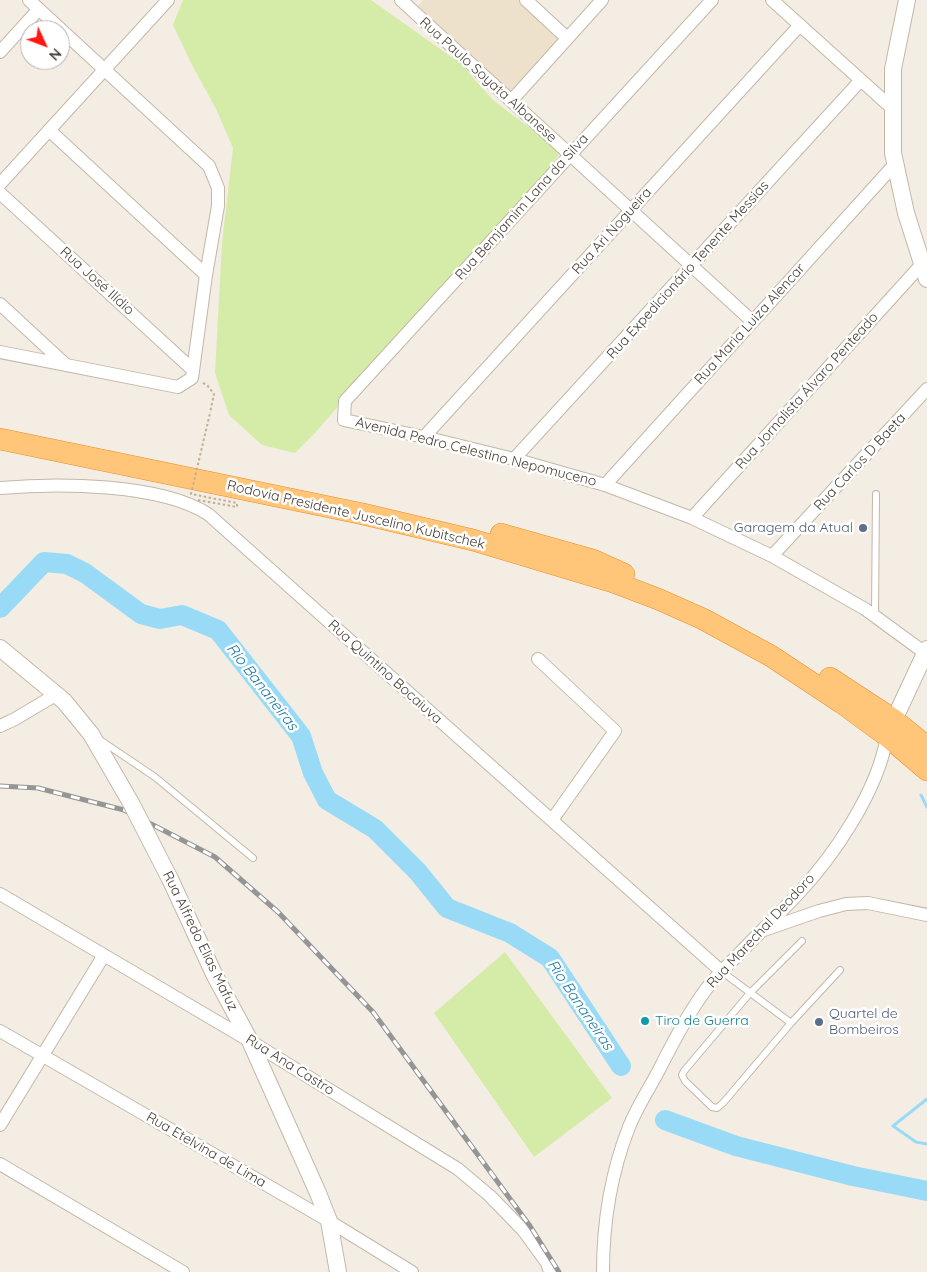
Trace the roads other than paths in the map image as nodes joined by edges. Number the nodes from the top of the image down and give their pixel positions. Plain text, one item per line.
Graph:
1 (401, 0) edge
2 (526, 0) edge
3 (602, 0) edge
4 (712, 0) edge
5 (772, 0) edge
6 (907, 0) edge
7 (162, 2) edge
8 (34, 4) edge
9 (800, 25) junction
10 (567, 38) junction
11 (0, 52) edge
12 (104, 69) junction
13 (861, 80) junction
14 (511, 100) junction
15 (893, 110) junction
16 (49, 130) junction
17 (570, 155) junction
18 (895, 164) junction
19 (0, 184) edge
20 (0, 193) edge
21 (631, 210) junction
22 (691, 266) junction
23 (925, 272) edge
24 (206, 275) junction
25 (0, 304) edge
26 (752, 321) junction
27 (0, 352) edge
28 (67, 365) junction
29 (192, 374) junction
30 (927, 389) edge
31 (344, 420) joint
32 (0, 427) edge
33 (424, 436) junction
34 (0, 439) edge
35 (514, 459) junction
36 (605, 485) junction
37 (0, 488) edge
38 (876, 494) dead end
39 (692, 518) junction
40 (772, 556) junction
41 (875, 616) junction
42 (0, 648) edge
43 (926, 651) edge
44 (538, 658) dead end
45 (57, 694) junction
46 (0, 726) edge
47 (891, 728) junction
48 (91, 734) junction
49 (927, 747) edge
50 (927, 770) edge
51 (552, 820) junction
52 (253, 858) dead end
53 (0, 894) edge
54 (927, 915) edge
55 (762, 931) junction
56 (802, 942) dead end
57 (104, 955) junction
58 (840, 970) dead end
59 (721, 971) junction
60 (750, 993) junction
61 (791, 1023) junction
62 (0, 1031) edge
63 (250, 1040) junction
64 (42, 1055) junction
65 (0, 1125) edge
66 (0, 1164) edge
67 (329, 1221) junction
68 (168, 1268) edge
69 (183, 1272) edge
70 (338, 1272) edge
71 (412, 1272) edge
72 (550, 1272) edge
73 (603, 1272) edge

1 - 14 street, Rua Paulo Soyata Albanese
2 - 10 street
3 - 10 street
4 - 17 street, Rua Bemjamim Lana da Silva
5 - 9 street
6 - 15 street
7 - 12 street
8 - 11 street
8 - 12 street
9 - 13 street
9 - 21 street, Rua Ari Nogueira
10 - 14 street
12 - 16 street
12 - 24 street
13 - 15 street
13 - 22 street, Rua Expedicionário Tenente Messias
14 - 17 street, Rua Paulo Soyata Albanese
15 - 18 street
16 - 19 street
16 - 24 street
17 - 21 street, Rua Paulo Soyata Albanese
17 - 31 street, Rua Bemjamim Lana da Silva
18 - 23 street
18 - 26 street, Rua Maria Luiza Alencar
20 - 29 street, Rua José Ilídio
21 - 22 street, Rua Paulo Soyata Albanese
21 - 33 street, Rua Ari Nogueira
22 - 26 street, Rua Paulo Soyata Albanese
22 - 35 street, Rua Expedicionário Tenente Messias
23 - 39 street, Rua Jornalista Álvaro Penteado
24 - 29 street
25 - 28 street
26 - 36 street, Rua Maria Luiza Alencar
27 - 28 street
28 - 29 street
30 - 40 street, Rua Carlos D Baeta
31 - 33 street, Avenida Pedro Celestino Nepomuceno
32 - 47 highway, Rodovia Presidente Juscelino Kubitschek
33 - 35 street, Avenida Pedro Celestino Nepomuceno
34 - 47 highway, Rodovia Presidente Juscelino Kubitschek
35 - 36 street, Avenida Pedro Celestino Nepomuceno
36 - 39 street, Avenida Pedro Celestino Nepomuceno
37 - 51 street, Rua Quintino Bocaiuva
38 - 41 lane
39 - 40 street, Avenida Pedro Celestino Nepomuceno
40 - 41 street, Avenida Pedro Celestino Nepomuceno
41 - 43 street, Avenida Pedro Celestino Nepomuceno
42 - 45 street, Rua Alfredo Elias Mafuz
43 - 47 street
44 - 51 street
45 - 46 street
45 - 48 street, Rua Alfredo Elias Mafuz
47 - 49 highway, Rodovia Presidente Juscelino Kubitschek
47 - 50 highway, Rodovia Presidente Juscelino Kubitschek
47 - 55 street, Rua Marechal Deodoro
48 - 52 lane
48 - 63 street, Rua Alfredo Elias Mafuz, bridge
51 - 59 street, Rua Quintino Bocaiuva
53 - 57 street, Rua Ana Castro
54 - 55 street
55 - 59 street, Rua Marechal Deodoro
56 - 60 lane
57 - 63 street, Rua Ana Castro
57 - 64 street
58 - 61 lane
59 - 60 lane
59 - 73 street, Rua Marechal Deodoro
60 - 61 lane
60 - 61 lane
62 - 64 street, Rua Etelvina de Lima
63 - 67 street, Rua Alfredo Elias Mafuz
63 - 72 street, Rua Ana Castro
64 - 65 street
64 - 67 street, Rua Etelvina de Lima
66 - 68 street
67 - 70 street, Rua Alfredo Elias Mafuz
67 - 71 street, Rua Etelvina de Lima
68 - 69 street

